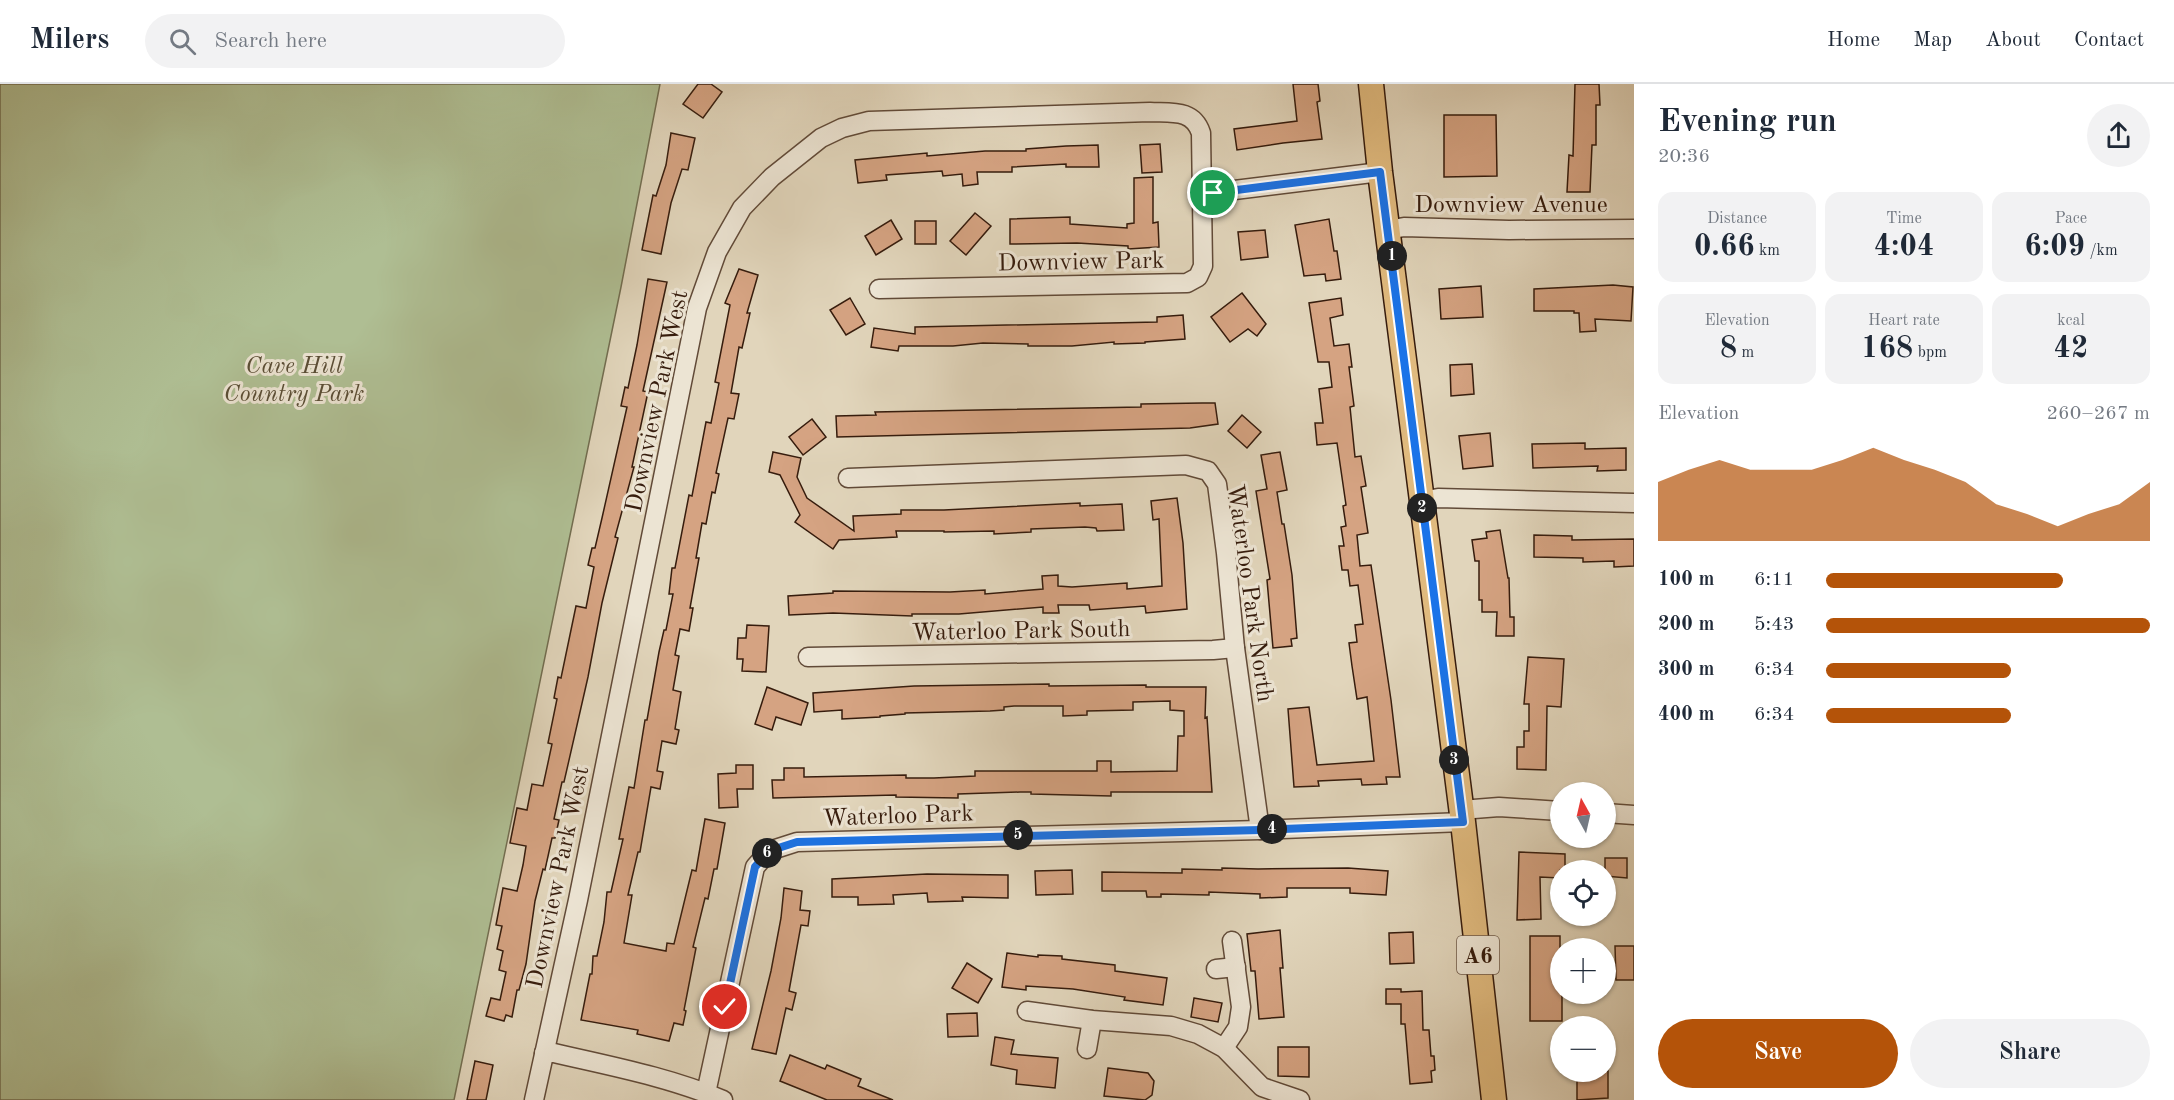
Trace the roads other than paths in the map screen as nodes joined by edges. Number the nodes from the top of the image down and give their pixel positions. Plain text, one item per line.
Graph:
1 (1371, 84) edge
2 (1201, 133) joint
3 (1380, 172) junction
4 (1202, 194) junction
5 (1634, 229) edge
6 (1388, 230) junction
7 (879, 289) dead end
8 (848, 478) dead end
9 (1421, 501) junction
10 (1634, 503) edge
11 (1235, 648) junction
12 (808, 657) dead end
13 (1550, 810) edge
14 (1616, 814) edge
15 (1634, 815) edge
16 (1462, 816) junction
17 (1260, 830) junction
18 (1232, 941) dead end
19 (1236, 967) junction
20 (1216, 969) dead end
21 (1027, 1011) dead end
22 (1092, 1020) junction
23 (1224, 1048) junction
24 (1087, 1049) dead end
25 (543, 1053) junction
26 (715, 1096) edge
27 (534, 1100) edge
28 (1300, 1100) edge
29 (1494, 1100) edge

1 - 3 main road, A6
2 - 4 street, Downview Park
2 - 25 street, Downview Park West
3 - 4 street
3 - 6 main road, A6
4 - 7 street, Downview Park
5 - 6 street, Downview Avenue
6 - 9 main road, A6
8 - 11 street, Waterloo Park North
9 - 10 street
9 - 16 main road, A6
11 - 12 street, Waterloo Park South
11 - 17 street, Waterloo Park North
13 - 16 street, Waterloo Park
14 - 15 street
16 - 17 street, Waterloo Park
16 - 29 main road, A6
17 - 26 street, Waterloo Park
18 - 19 street
19 - 20 street
19 - 23 street
21 - 22 street
22 - 23 street
22 - 24 street
23 - 28 street
25 - 26 street
25 - 27 street, Downview Park West

